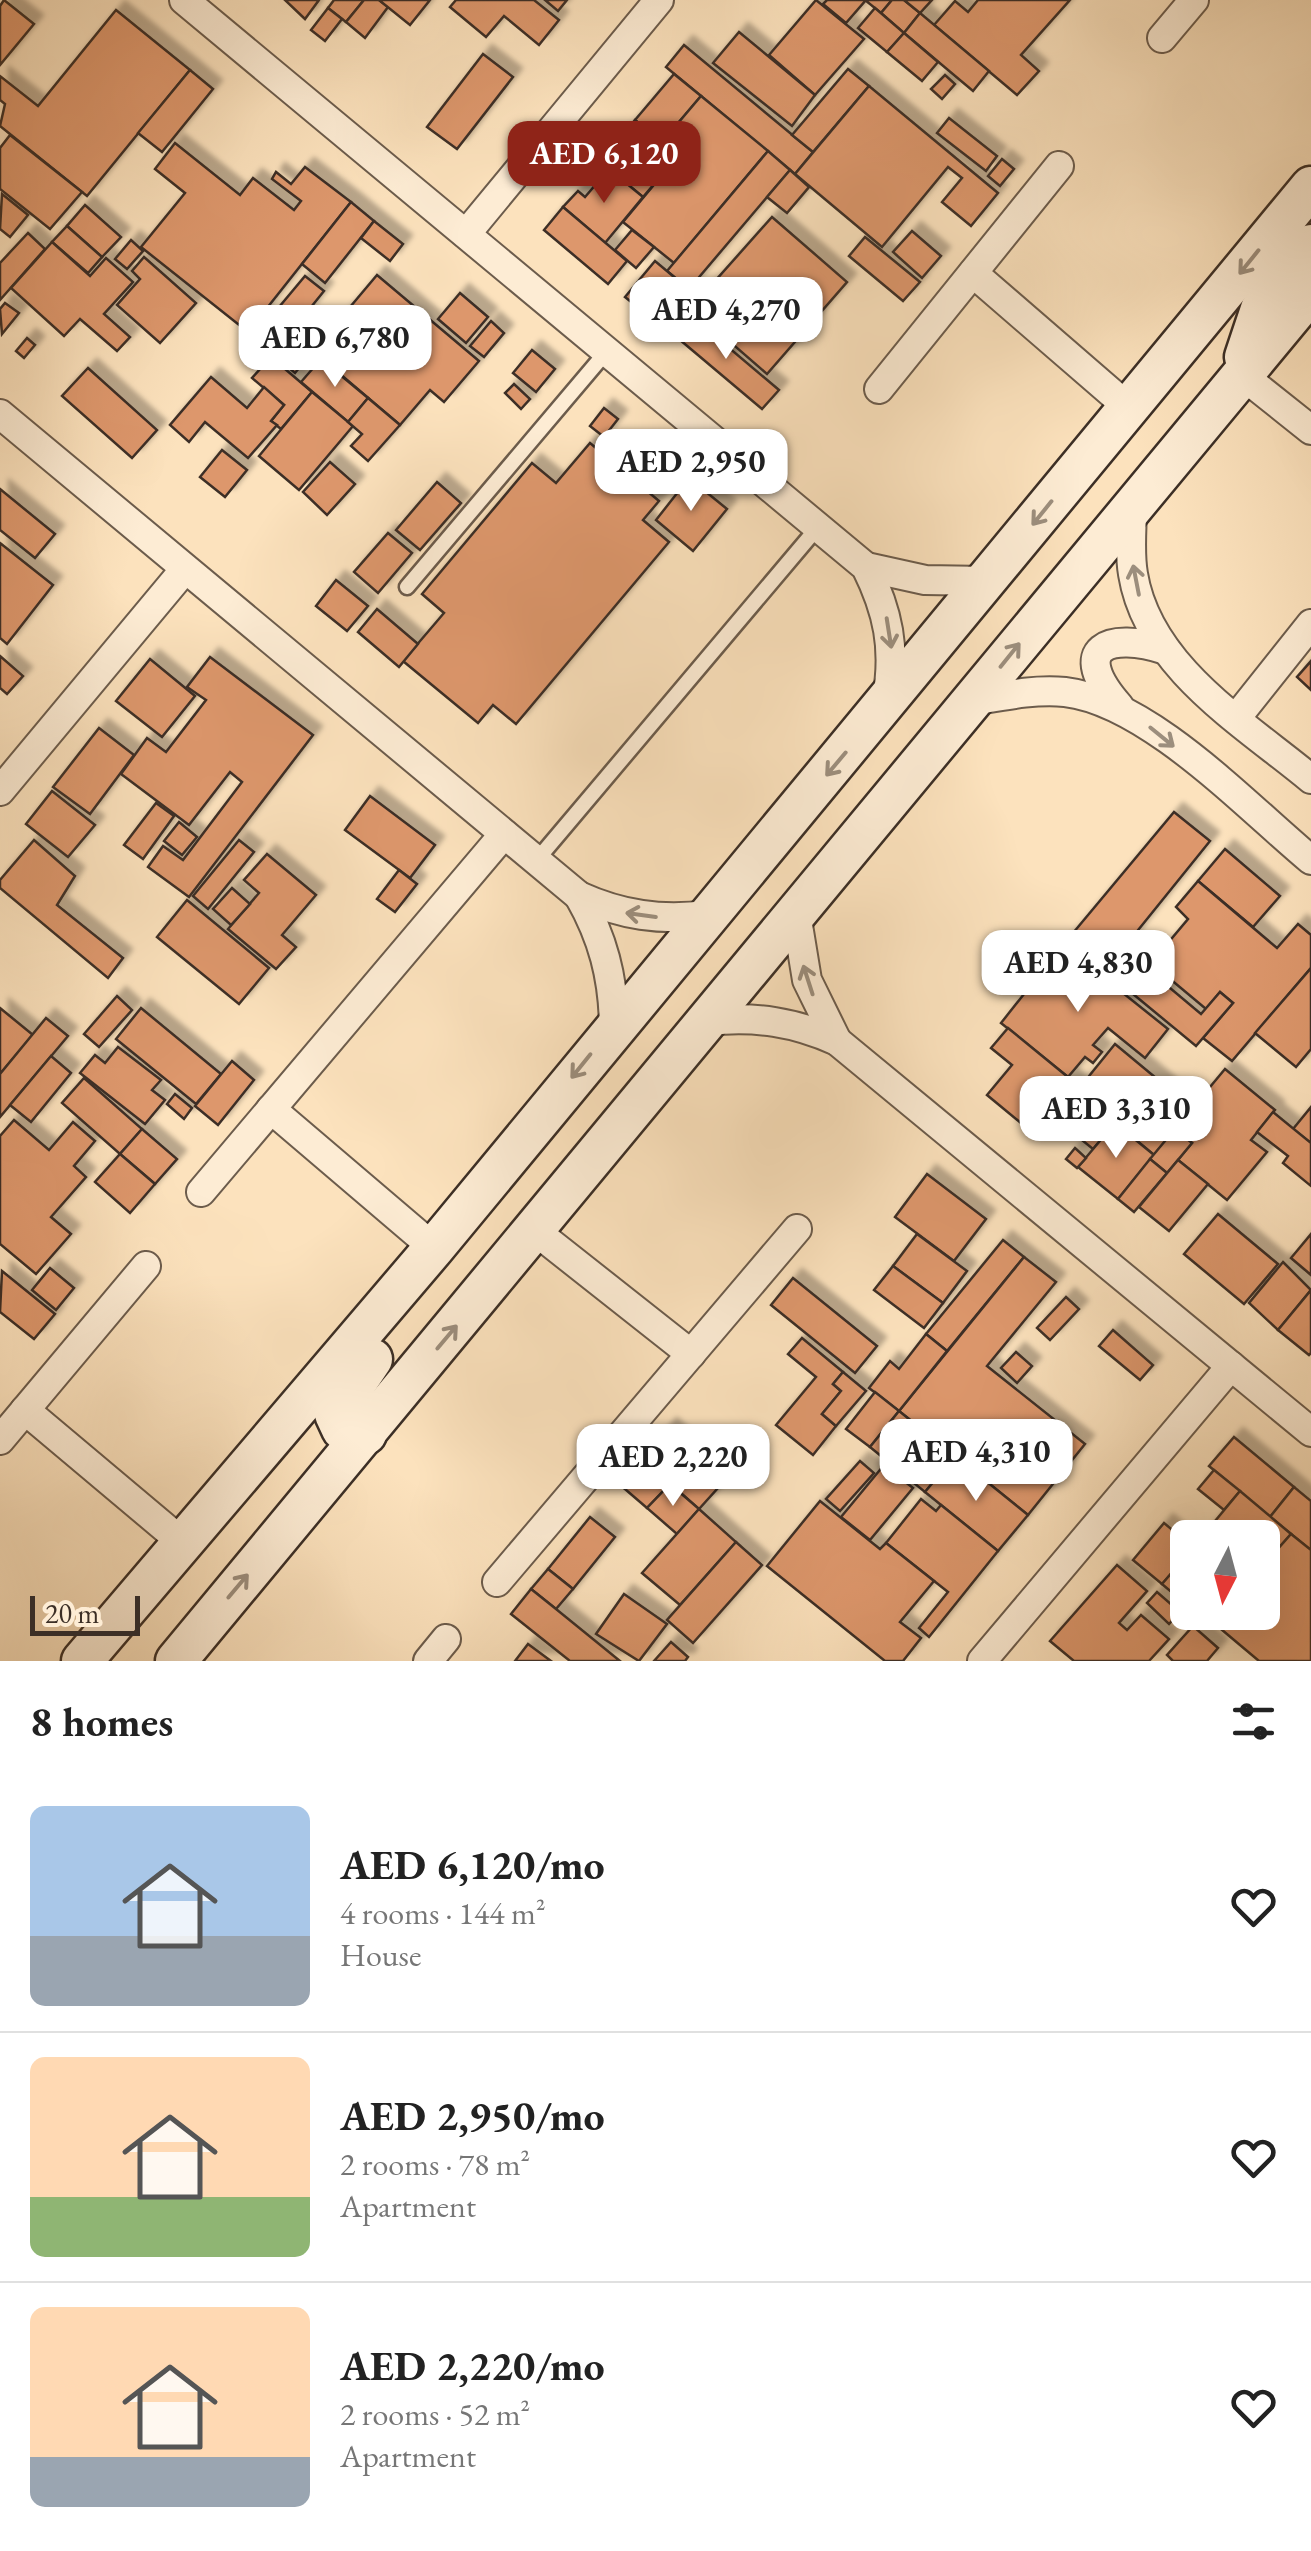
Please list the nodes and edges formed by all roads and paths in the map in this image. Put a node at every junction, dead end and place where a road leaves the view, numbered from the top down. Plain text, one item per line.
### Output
1 (184, 0) edge
2 (660, 0) edge
3 (1194, 0) edge
4 (1162, 38) dead end
5 (1059, 166) dead end
6 (1310, 189) edge
7 (466, 234) junction
8 (1311, 245) edge
9 (972, 273) junction
10 (1311, 292) edge
11 (607, 351) junction
12 (1242, 376) junction
13 (879, 388) dead end
14 (1129, 408) junction
15 (0, 414) edge
16 (1311, 430) edge
17 (1132, 505) junction
18 (818, 527) junction
19 (866, 567) junction
20 (185, 569) junction
21 (987, 581) junction
22 (407, 587) dead end
23 (1311, 624) edge
24 (1166, 650) junction
25 (972, 701) junction
26 (886, 704) junction
27 (1118, 706) junction
28 (1236, 717) junction
29 (1311, 779) edge
30 (0, 791) edge
31 (504, 834) junction
32 (1311, 860) edge
33 (536, 861) junction
34 (578, 896) junction
35 (796, 913) junction
36 (707, 915) junction
37 (709, 1021) junction
38 (614, 1025) junction
39 (837, 1040) junction
40 (271, 1109) junction
41 (201, 1192) dead end
42 (797, 1229) dead end
43 (534, 1230) junction
44 (434, 1248) junction
45 (146, 1266) dead end
46 (691, 1354) junction
47 (1231, 1366) junction
48 (25, 1410) junction
49 (1311, 1432) edge
50 (366, 1434) junction
51 (0, 1440) edge
52 (182, 1542) junction
53 (498, 1582) dead end
54 (82, 1661) edge
55 (176, 1661) edge
56 (982, 1661) edge

1 - 7 street
2 - 7 street
3 - 4 street
5 - 9 street
6 -> 14 main road
7 - 11 street
8 - 12 main road
9 - 13 street
9 - 14 street
10 - 12 main road
11 - 18 street
11 - 22 lane
12 - 16 street
12 - 17 main road
14 -> 21 main road
15 - 20 street
24 -> 17 street
25 -> 17 main road
18 - 19 street
18 - 33 lane
19 - 21 street
19 -> 26 street
20 - 30 street
20 - 31 street
21 - 26 main road
23 - 28 street
24 - 27 street
24 - 28 street
25 - 27 street
25 - 35 main road
26 -> 36 main road
27 -> 32 street
28 - 29 street
31 - 33 street
31 - 40 street
33 - 34 street
36 -> 34 street
34 - 38 street
35 - 37 main road
39 -> 35 street
36 - 38 main road
37 - 39 street
37 - 43 main road
38 -> 44 main road
39 - 47 street
40 - 41 street
40 - 44 street
42 - 46 street
43 - 46 street
50 -> 43 main road
44 - 50 main road
44 - 52 main road
45 - 48 street
46 - 53 street
47 - 49 street
47 - 56 street
48 - 51 street
48 - 52 street
55 -> 50 main road
52 - 54 main road

